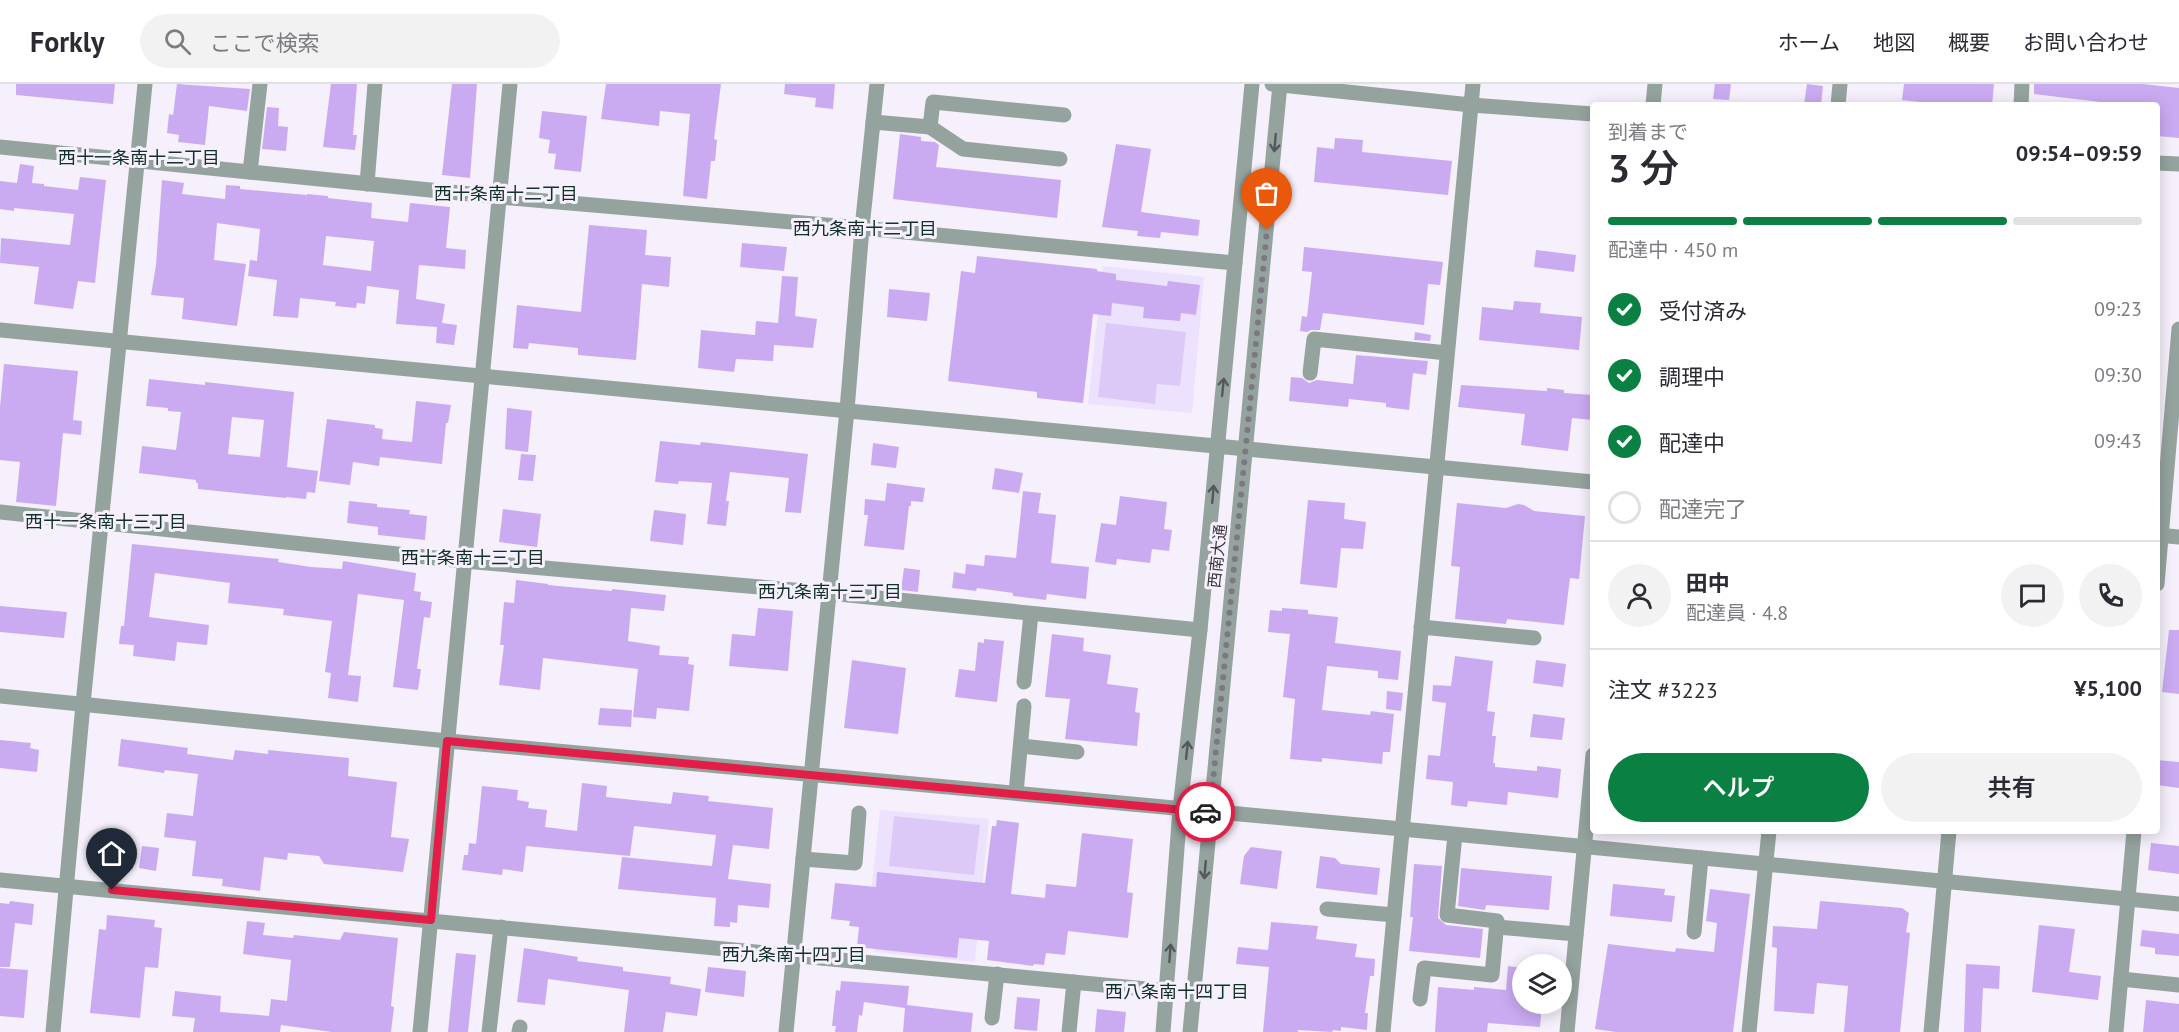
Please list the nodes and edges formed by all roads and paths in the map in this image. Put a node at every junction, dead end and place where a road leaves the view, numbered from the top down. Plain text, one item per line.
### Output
1 (145, 84) edge
2 (260, 84) edge
3 (375, 84) edge
4 (510, 84) edge
5 (877, 84) edge
6 (1252, 84) edge
7 (1277, 84) edge
8 (1473, 84) edge
9 (1655, 84) edge
10 (1840, 84) edge
11 (2022, 84) edge
12 (1653, 102) edge
13 (1838, 102) edge
14 (2021, 102) edge
15 (1471, 105) junction
16 (1590, 114) edge
17 (1064, 115) dead end
18 (873, 122) junction
19 (930, 127) junction
20 (0, 147) edge
21 (1059, 159) dead end
22 (137, 161) junction
23 (2160, 163) edge
24 (2179, 165) edge
25 (250, 172) junction
26 (367, 184) junction
27 (500, 197) junction
28 (862, 228) junction
29 (1235, 263) junction
30 (2179, 329) edge
31 (0, 330) edge
32 (118, 341) junction
33 (1447, 352) junction
34 (1310, 373) dead end
35 (482, 376) junction
36 (847, 410) junction
37 (1217, 446) junction
38 (1246, 448) junction
39 (1436, 467) junction
40 (1590, 482) edge
41 (0, 512) edge
42 (102, 522) junction
43 (2160, 525) edge
44 (2160, 535) edge
45 (2179, 537) edge
46 (464, 561) junction
47 (828, 593) junction
48 (1030, 614) junction
49 (1421, 627) junction
50 (1200, 630) junction
51 (1534, 638) dead end
52 (1024, 682) dead end
53 (0, 696) edge
54 (83, 704) junction
55 (1024, 706) dead end
56 (447, 741) junction
57 (1021, 746) junction
58 (1077, 752) dead end
59 (812, 774) junction
60 (1590, 786) edge
61 (1016, 793) junction
62 (1180, 809) junction
63 (1210, 812) junction
64 (859, 813) dead end
65 (1402, 829) junction
66 (1769, 834) edge
67 (1949, 834) edge
68 (2134, 834) edge
69 (1455, 835) junction
70 (1584, 848) junction
71 (1701, 858) junction
72 (803, 859) junction
73 (1766, 864) junction
74 (0, 880) edge
75 (1944, 882) junction
76 (66, 886) junction
77 (2128, 899) junction
78 (2179, 904) edge
79 (1326, 909) dead end
80 (1394, 915) junction
81 (431, 920) junction
82 (501, 927) junction
83 (1497, 927) junction
84 (1694, 932) dead end
85 (1576, 934) junction
86 (793, 955) junction
87 (997, 975) junction
88 (2121, 979) junction
89 (1074, 982) junction
90 (2179, 985) edge
91 (1167, 991) junction
92 (1420, 999) dead end
93 (992, 1018) dead end
94 (53, 1032) edge
95 (420, 1032) edge
96 (489, 1032) edge
97 (786, 1032) edge
98 (1069, 1032) edge
99 (1163, 1032) edge
100 (1190, 1032) edge
101 (1383, 1032) edge
102 (1567, 1032) edge
103 (1749, 1032) edge
104 (1931, 1032) edge
105 (2116, 1032) edge

1 - 22 street
2 - 25 street
3 - 26 street
4 - 27 street
5 - 18 street
6 - 29 street, 西南大通
7 - 15 street
7 -> 38 street, 西南大通
8 - 15 street
9 - 12 street
10 - 13 street
11 - 14 street
15 - 16 street
15 - 33 street
17 - 19 street
18 - 19 street
18 - 28 street
19 - 21 street
20 - 22 street
22 - 25 street
22 - 32 street
23 - 24 street
25 - 26 street
26 - 27 street
27 - 28 street
27 - 35 street
28 - 29 street
28 - 36 street
37 -> 29 street, 西南大通
30 - 43 street
31 - 32 street
32 - 35 street
32 - 42 street
33 - 34 street
33 - 39 street
35 - 36 street
35 - 46 street
36 - 37 street
36 - 47 street
37 - 38 street
50 -> 37 street, 西南大通
38 - 39 street
38 - 63 street, 西南大通
39 - 40 street
39 - 49 street
41 - 42 street
42 - 46 street
42 - 54 street
44 - 45 street
46 - 47 street
46 - 56 street
47 - 48 street
47 - 59 street
48 - 50 street
48 - 52 street
49 - 51 street
49 - 65 street
62 -> 50 street, 西南大通
53 - 54 street
54 - 56 street
54 - 76 street
55 - 57 street
56 - 59 street
56 - 81 street
57 - 58 street
57 - 61 street
59 - 61 street
59 - 72 street
60 - 70 street
61 - 62 street
62 - 63 street
91 -> 62 street, 西南大通
63 - 65 street
63 -> 100 street, 西南大通
64 - 72 street
65 - 69 street
65 - 80 street
66 - 73 street
67 - 75 street
68 - 77 street
69 - 70 street
69 - 83 street
70 - 71 street
70 - 85 street
71 - 73 street
71 - 84 street
72 - 86 street
73 - 75 street
73 - 103 street
74 - 76 street
75 - 77 street
75 - 104 street
76 - 81 street
76 - 94 street
77 - 78 street
77 - 88 street
79 - 80 street
80 - 101 street
81 - 82 street
81 - 95 street
82 - 86 street
82 - 96 street
83 - 85 street
83 - 92 street
85 - 102 street
86 - 87 street
86 - 97 street
87 - 89 street
87 - 93 street
88 - 90 street
88 - 105 street
89 - 91 street
89 - 98 street
91 - 99 street, 西南大通

